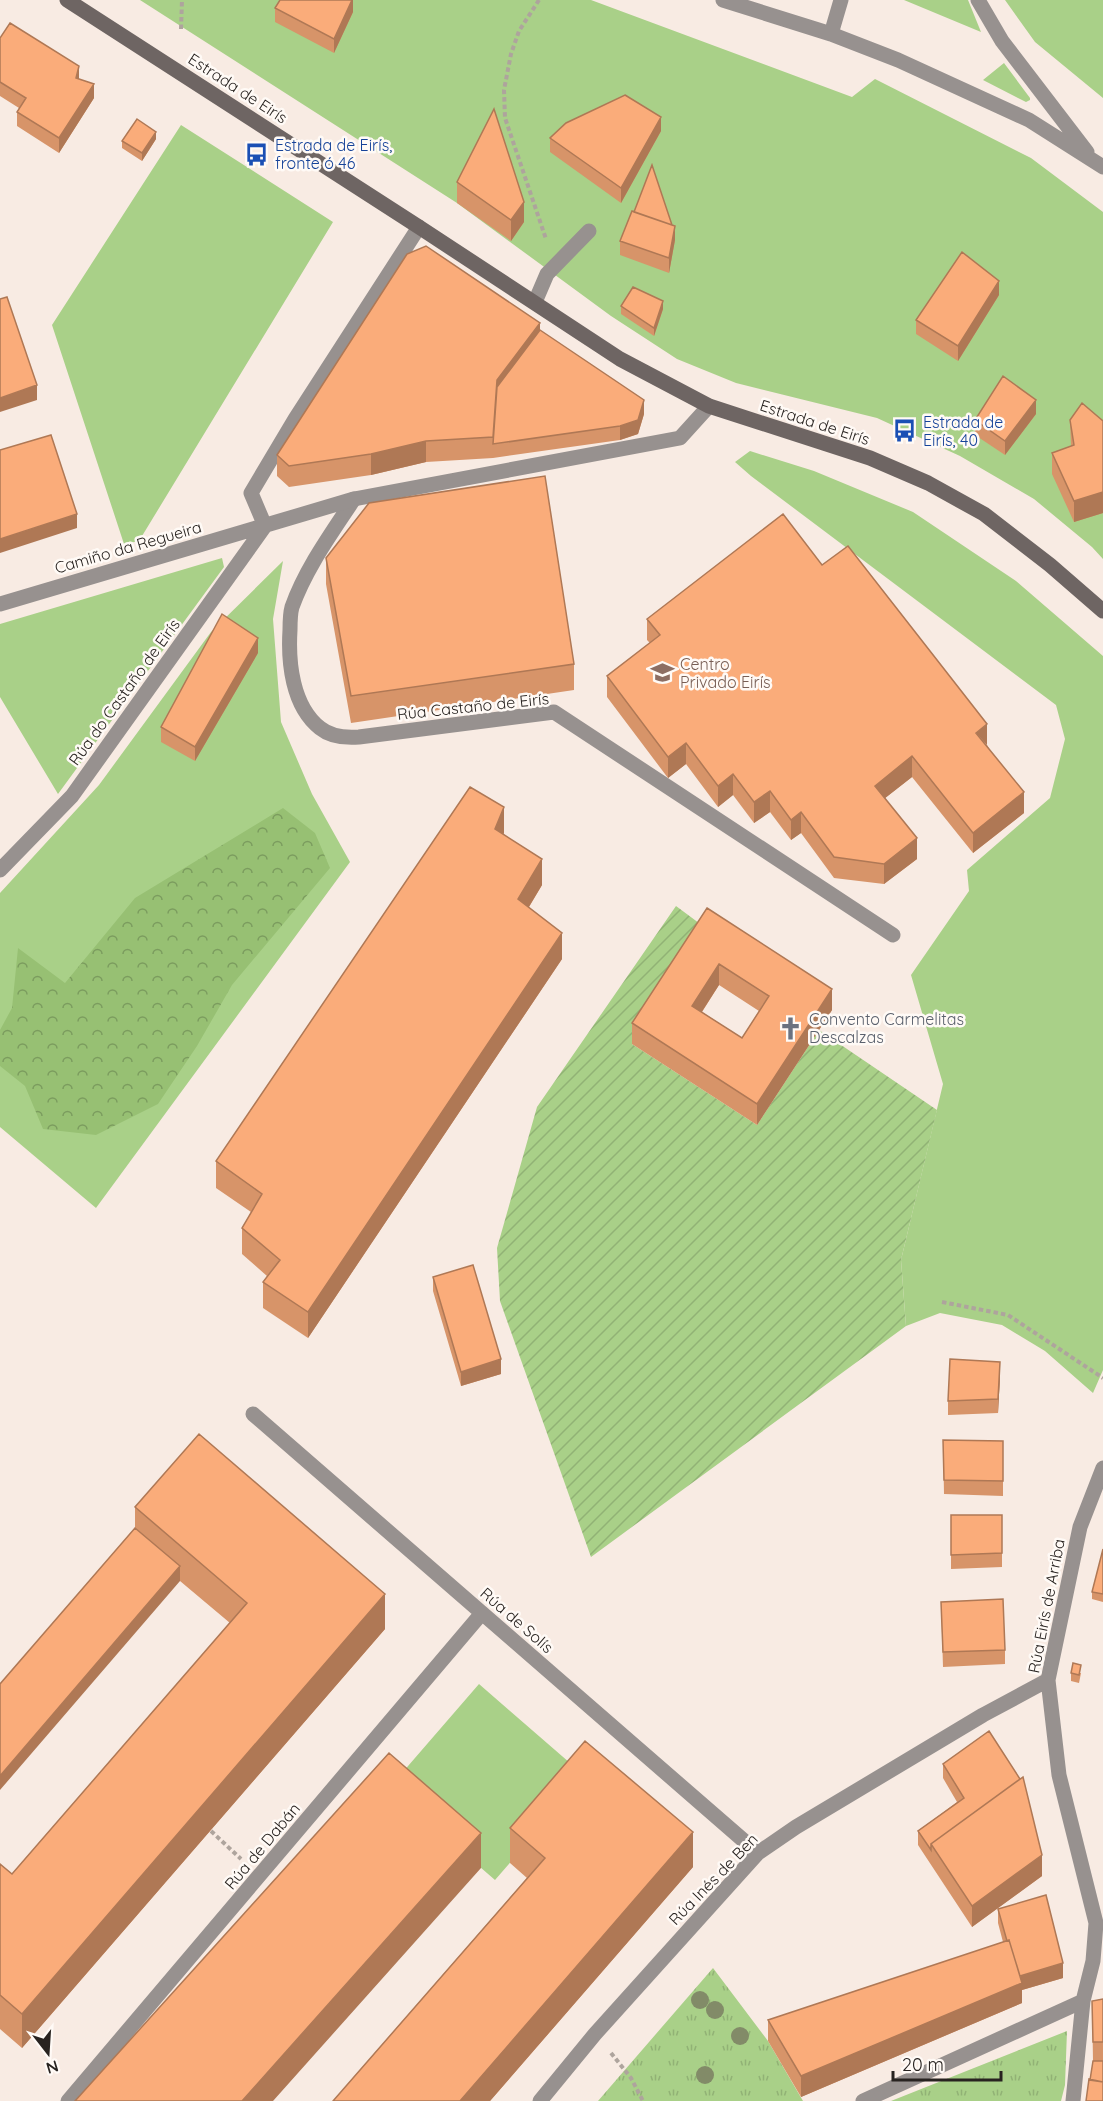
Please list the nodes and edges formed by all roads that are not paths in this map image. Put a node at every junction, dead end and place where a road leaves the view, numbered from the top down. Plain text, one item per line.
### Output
1 (67, 0) edge
2 (723, 0) edge
3 (841, 0) edge
4 (978, 0) edge
5 (831, 34) junction
6 (1098, 163) edge
7 (419, 227) junction
8 (589, 231) dead end
9 (536, 302) junction
10 (710, 406) junction
11 (354, 499) junction
12 (265, 526) junction
13 (0, 604) edge
14 (1103, 610) edge
15 (0, 870) edge
16 (893, 935) dead end
17 (253, 1414) dead end
18 (1103, 1468) edge
19 (482, 1613) junction
20 (1048, 1680) junction
21 (758, 1853) junction
22 (1083, 2001) junction
23 (68, 2101) edge
24 (540, 2101) edge
25 (862, 2101) edge
26 (1072, 2101) edge

1 - 7 street, Estrada de Eirís
2 - 5 street
3 - 5 street
4 - 6 street
5 - 6 street
7 - 9 street, Estrada de Eirís
7 - 12 street
8 - 9 street
9 - 10 street, Estrada de Eirís
10 - 11 street
10 - 14 street, Estrada de Eirís
11 - 12 street
11 - 16 street, Rúa Castaño de Eirís
12 - 13 street, Camiño da Regueira
12 - 15 street, Rúa do Castaño de Eirís
17 - 19 street, Rúa de Solís
18 - 20 street, Rúa Eirís de Arriba
19 - 21 street, Rúa de Solís
19 - 23 street, Rúa de Dabán
20 - 21 street, Rúa Inés de Ben
20 - 22 street, Rúa Eirís de Arriba
21 - 24 street, Rúa Inés de Ben
22 - 25 street
22 - 26 street, Rúa Eirís de Arriba

